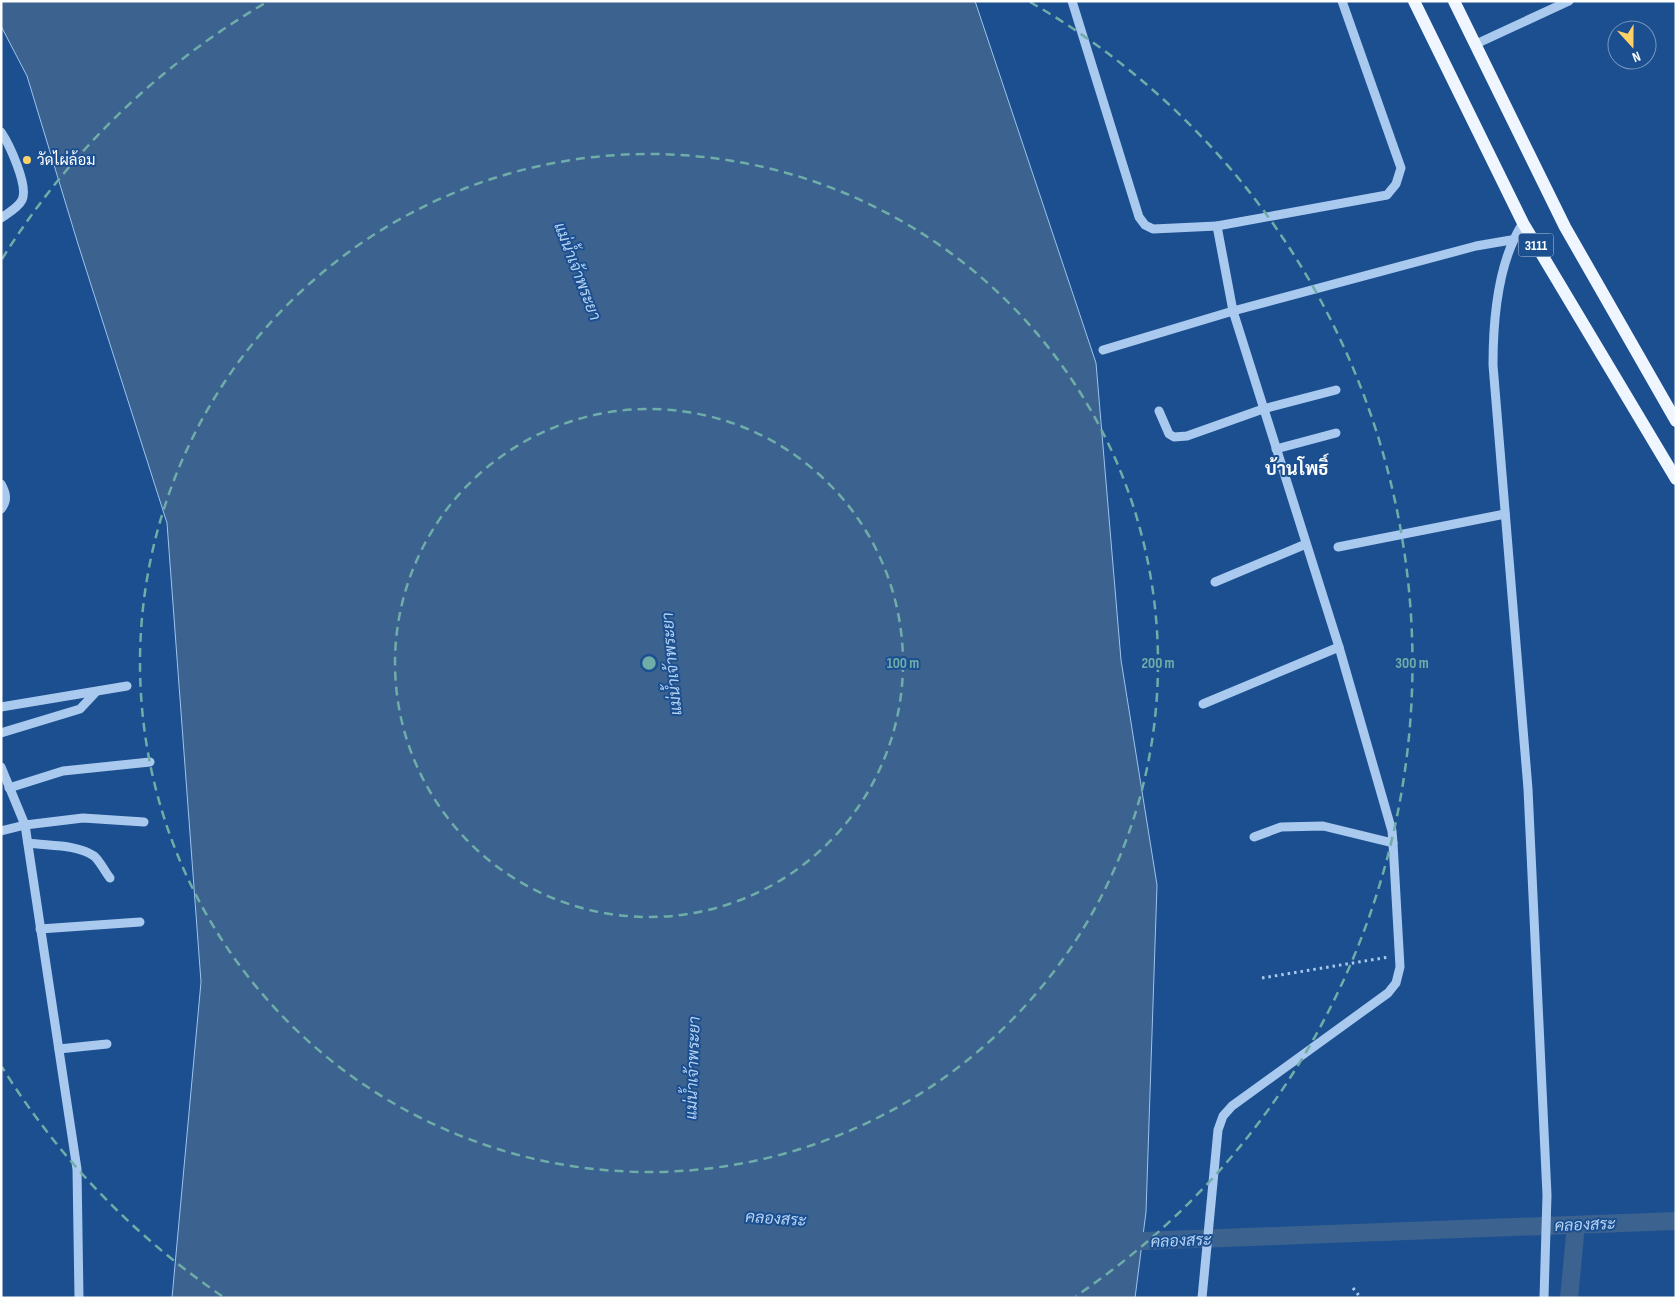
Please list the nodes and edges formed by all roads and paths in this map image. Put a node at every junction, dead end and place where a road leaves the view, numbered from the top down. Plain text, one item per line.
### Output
1 (1072, 1) edge
2 (1342, 1) edge
3 (1414, 1) edge
4 (1454, 1) edge
5 (1569, 1) edge
6 (1476, 44) junction
7 (1, 132) edge
8 (1, 218) edge
9 (1523, 222) junction
10 (1217, 226) junction
11 (1512, 240) junction
12 (1233, 311) junction
13 (1103, 350) dead end
14 (1336, 390) dead end
15 (1263, 408) junction
16 (1158, 411) dead end
17 (1676, 421) edge
18 (1336, 434) dead end
19 (1276, 449) junction
20 (1676, 479) edge
21 (1, 484) edge
22 (1, 509) edge
23 (1506, 514) junction
24 (1306, 544) junction
25 (1338, 547) dead end
26 (1214, 582) dead end
27 (1339, 647) junction
28 (127, 686) dead end
29 (95, 693) junction
30 (1203, 704) dead end
31 (1, 706) edge
32 (1, 733) edge
33 (150, 762) dead end
34 (1, 766) edge
35 (9, 788) junction
36 (144, 822) dead end
37 (25, 824) junction
38 (1, 831) edge
39 (1254, 837) dead end
40 (28, 843) junction
41 (1393, 843) junction
42 (110, 878) dead end
43 (140, 922) dead end
44 (40, 929) junction
45 (1400, 956) junction
46 (1262, 978) dead end
47 (107, 1044) dead end
48 (59, 1049) junction
49 (1353, 1288) dead end
50 (79, 1298) edge
51 (1202, 1298) edge
52 (1361, 1298) edge
53 (1544, 1298) edge

1 - 10 street
2 - 10 street
3 - 9 main road, 3111
4 - 6 main road, 3111
5 - 6 street
6 - 17 main road, 3111
7 - 8 street
9 - 11 street
9 - 20 main road, 3111
10 - 12 street
11 - 12 street
11 - 23 street
12 - 13 street
12 - 15 street
14 - 15 street
15 - 16 street
15 - 19 street
18 - 19 street
19 - 24 street
21 - 22 street
23 - 25 street
23 - 53 street
24 - 26 street
24 - 27 street
27 - 30 street
27 - 41 street
28 - 29 street
29 - 31 street
29 - 32 street
33 - 35 street
34 - 35 street
35 - 37 street
36 - 37 street
37 - 38 street
37 - 40 street
39 - 41 street
40 - 42 street
40 - 44 street
41 - 45 street
43 - 44 street
44 - 48 street
45 - 46 path
45 - 51 street
47 - 48 street
48 - 50 street
49 - 52 path

